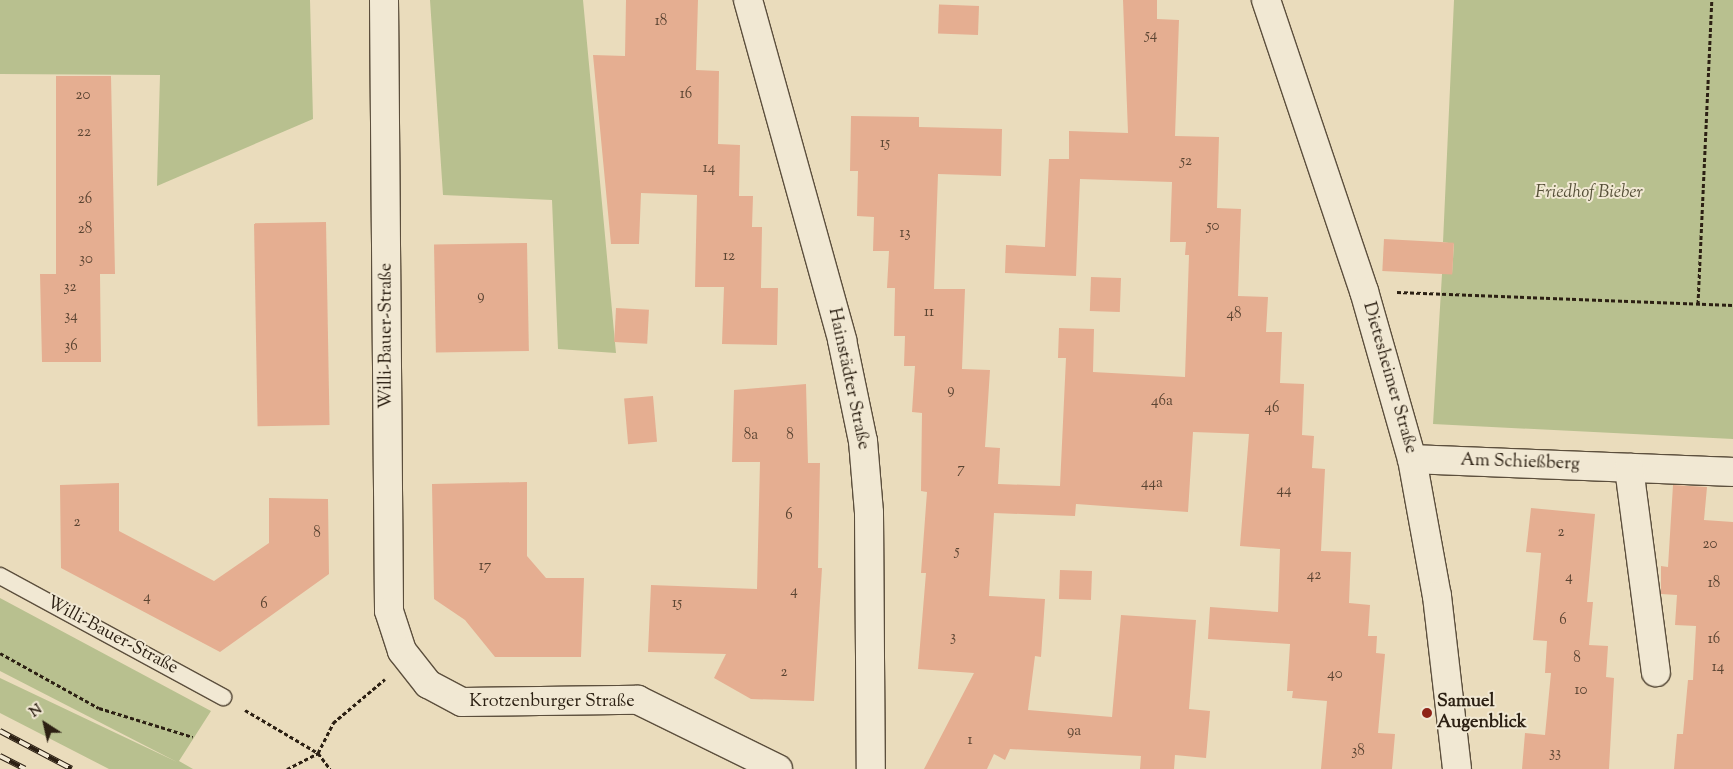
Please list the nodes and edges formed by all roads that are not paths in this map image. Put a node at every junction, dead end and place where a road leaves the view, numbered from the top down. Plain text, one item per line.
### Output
1 (384, 0) edge
2 (748, 0) edge
3 (1266, 0) edge
4 (1412, 459) junction
5 (1629, 468) junction
6 (1733, 472) edge
7 (0, 576) edge
8 (413, 667) joint
9 (1656, 672) dead end
10 (223, 697) road end
11 (778, 769) edge
12 (871, 769) edge
13 (1457, 769) edge

1 - 8 street, Willi-Bauer-Straße
2 - 12 street, Hainstädter Straße
3 - 4 street, Dietesheimer Straße
4 - 5 street, Am Schießberg
4 - 13 street, Dietesheimer Straße
5 - 6 street, Am Schießberg
5 - 9 street
7 - 10 lane, Willi-Bauer-Straße
8 - 11 street, Krotzenburger Straße

